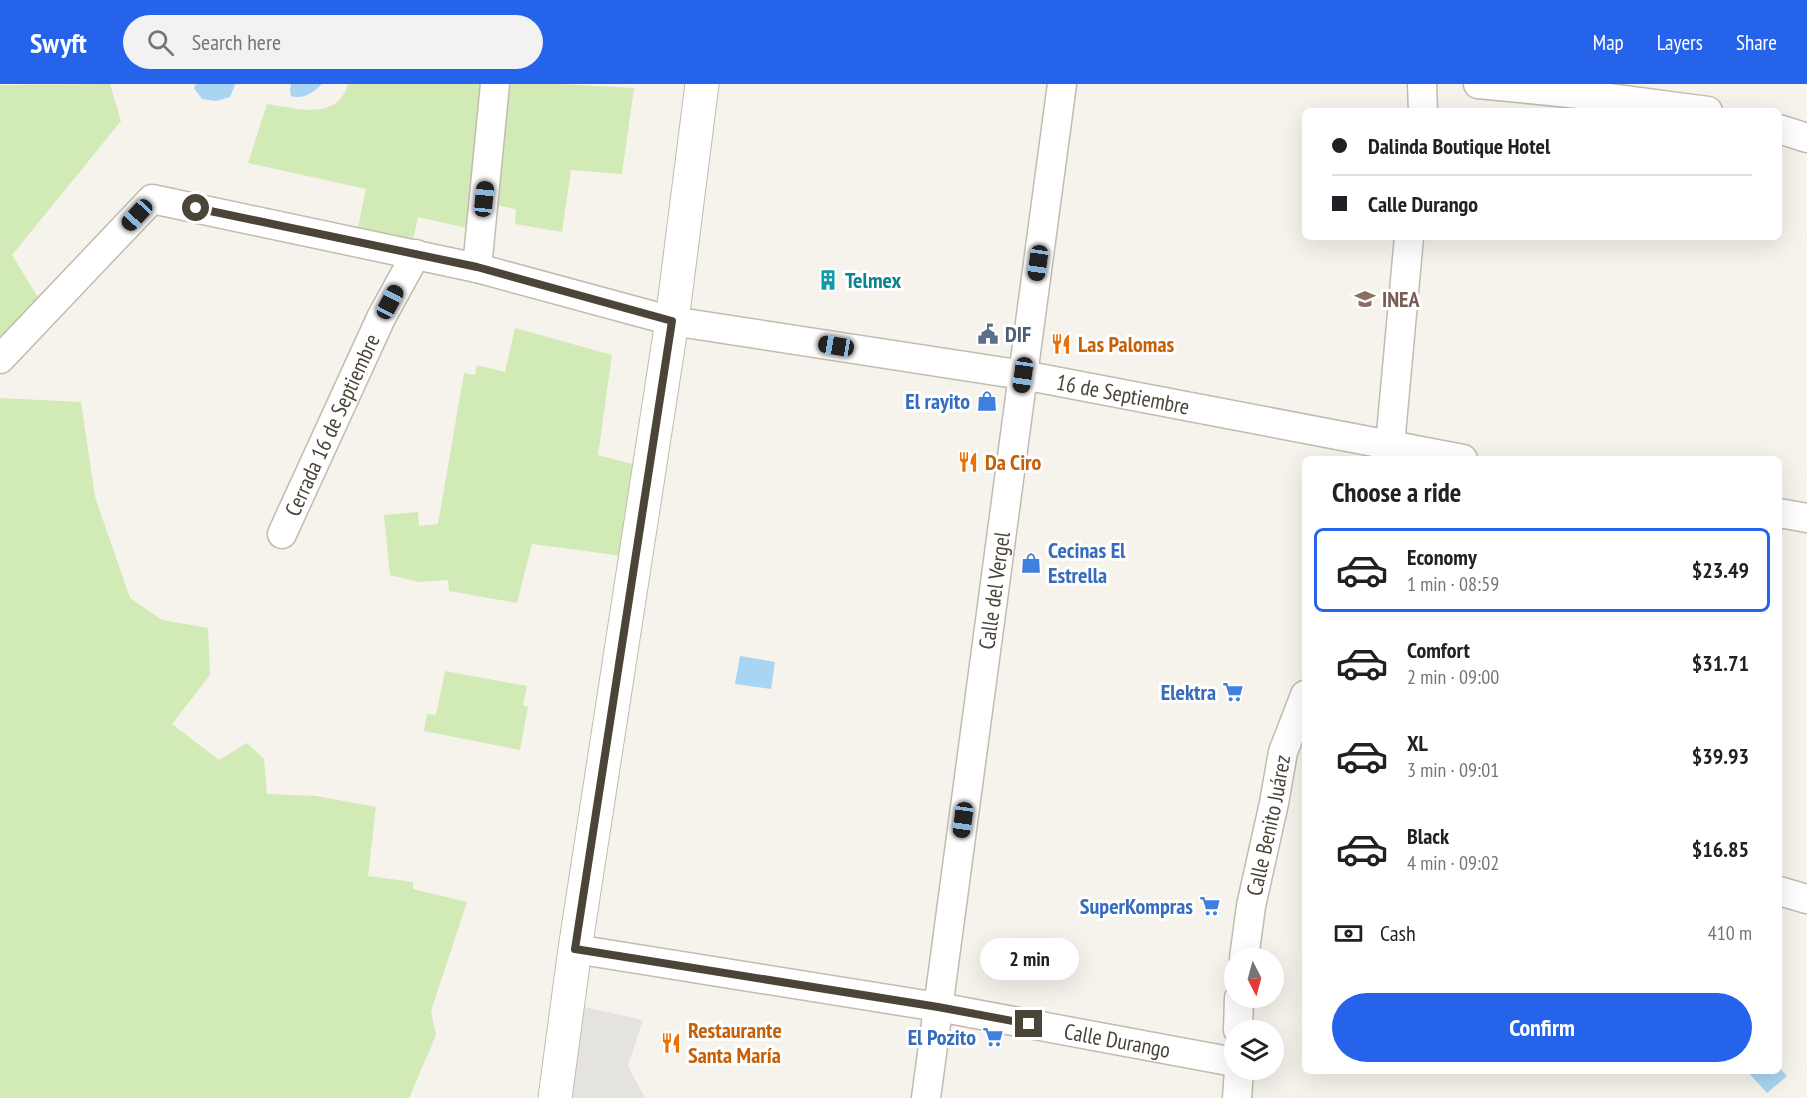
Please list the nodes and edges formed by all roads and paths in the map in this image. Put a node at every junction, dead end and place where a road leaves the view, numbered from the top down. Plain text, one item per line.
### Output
1 (495, 84) edge
2 (702, 84) edge
3 (1062, 84) edge
4 (1422, 84) edge
5 (1478, 84) edge
6 (1423, 108) edge
7 (1685, 108) edge
8 (1782, 130) edge
9 (1807, 138) edge
10 (1409, 240) edge
11 (416, 254) junction
12 (477, 267) junction
13 (672, 321) junction
14 (0, 359) edge
15 (1023, 375) junction
16 (1388, 452) edge
17 (1431, 456) edge
18 (1782, 514) edge
19 (1807, 518) edge
20 (282, 534) dead end
21 (1302, 711) edge
22 (1294, 755) edge
23 (1782, 892) edge
24 (1807, 899) edge
25 (1245, 948) edge
26 (575, 949) junction
27 (938, 1007) junction
28 (1224, 1060) edge
29 (1238, 1080) edge
30 (555, 1098) edge
31 (926, 1098) edge
32 (1237, 1098) edge

1 - 12 street
2 - 13 street
3 - 15 street, Calle del Vergel
4 - 6 street
5 - 7 street
8 - 9 street
10 - 16 street
11 - 12 street, 16 de Septiembre
11 - 14 street, 16 de Septiembre
11 - 20 street, Cerrada 16 de Septiembre
12 - 13 street, 16 de Septiembre
13 - 15 street, 16 de Septiembre
13 - 26 street
15 - 16 street, 16 de Septiembre
15 - 27 street, Calle del Vergel
16 - 17 street, 16 de Septiembre
18 - 19 street
21 - 22 street, Calle Benito Juárez
22 - 25 street, Calle Benito Juárez
23 - 24 street
26 - 27 street, Calle Durango
26 - 30 street
27 - 28 street, Calle Durango
27 - 31 street, Calle del Vergel
29 - 32 street

